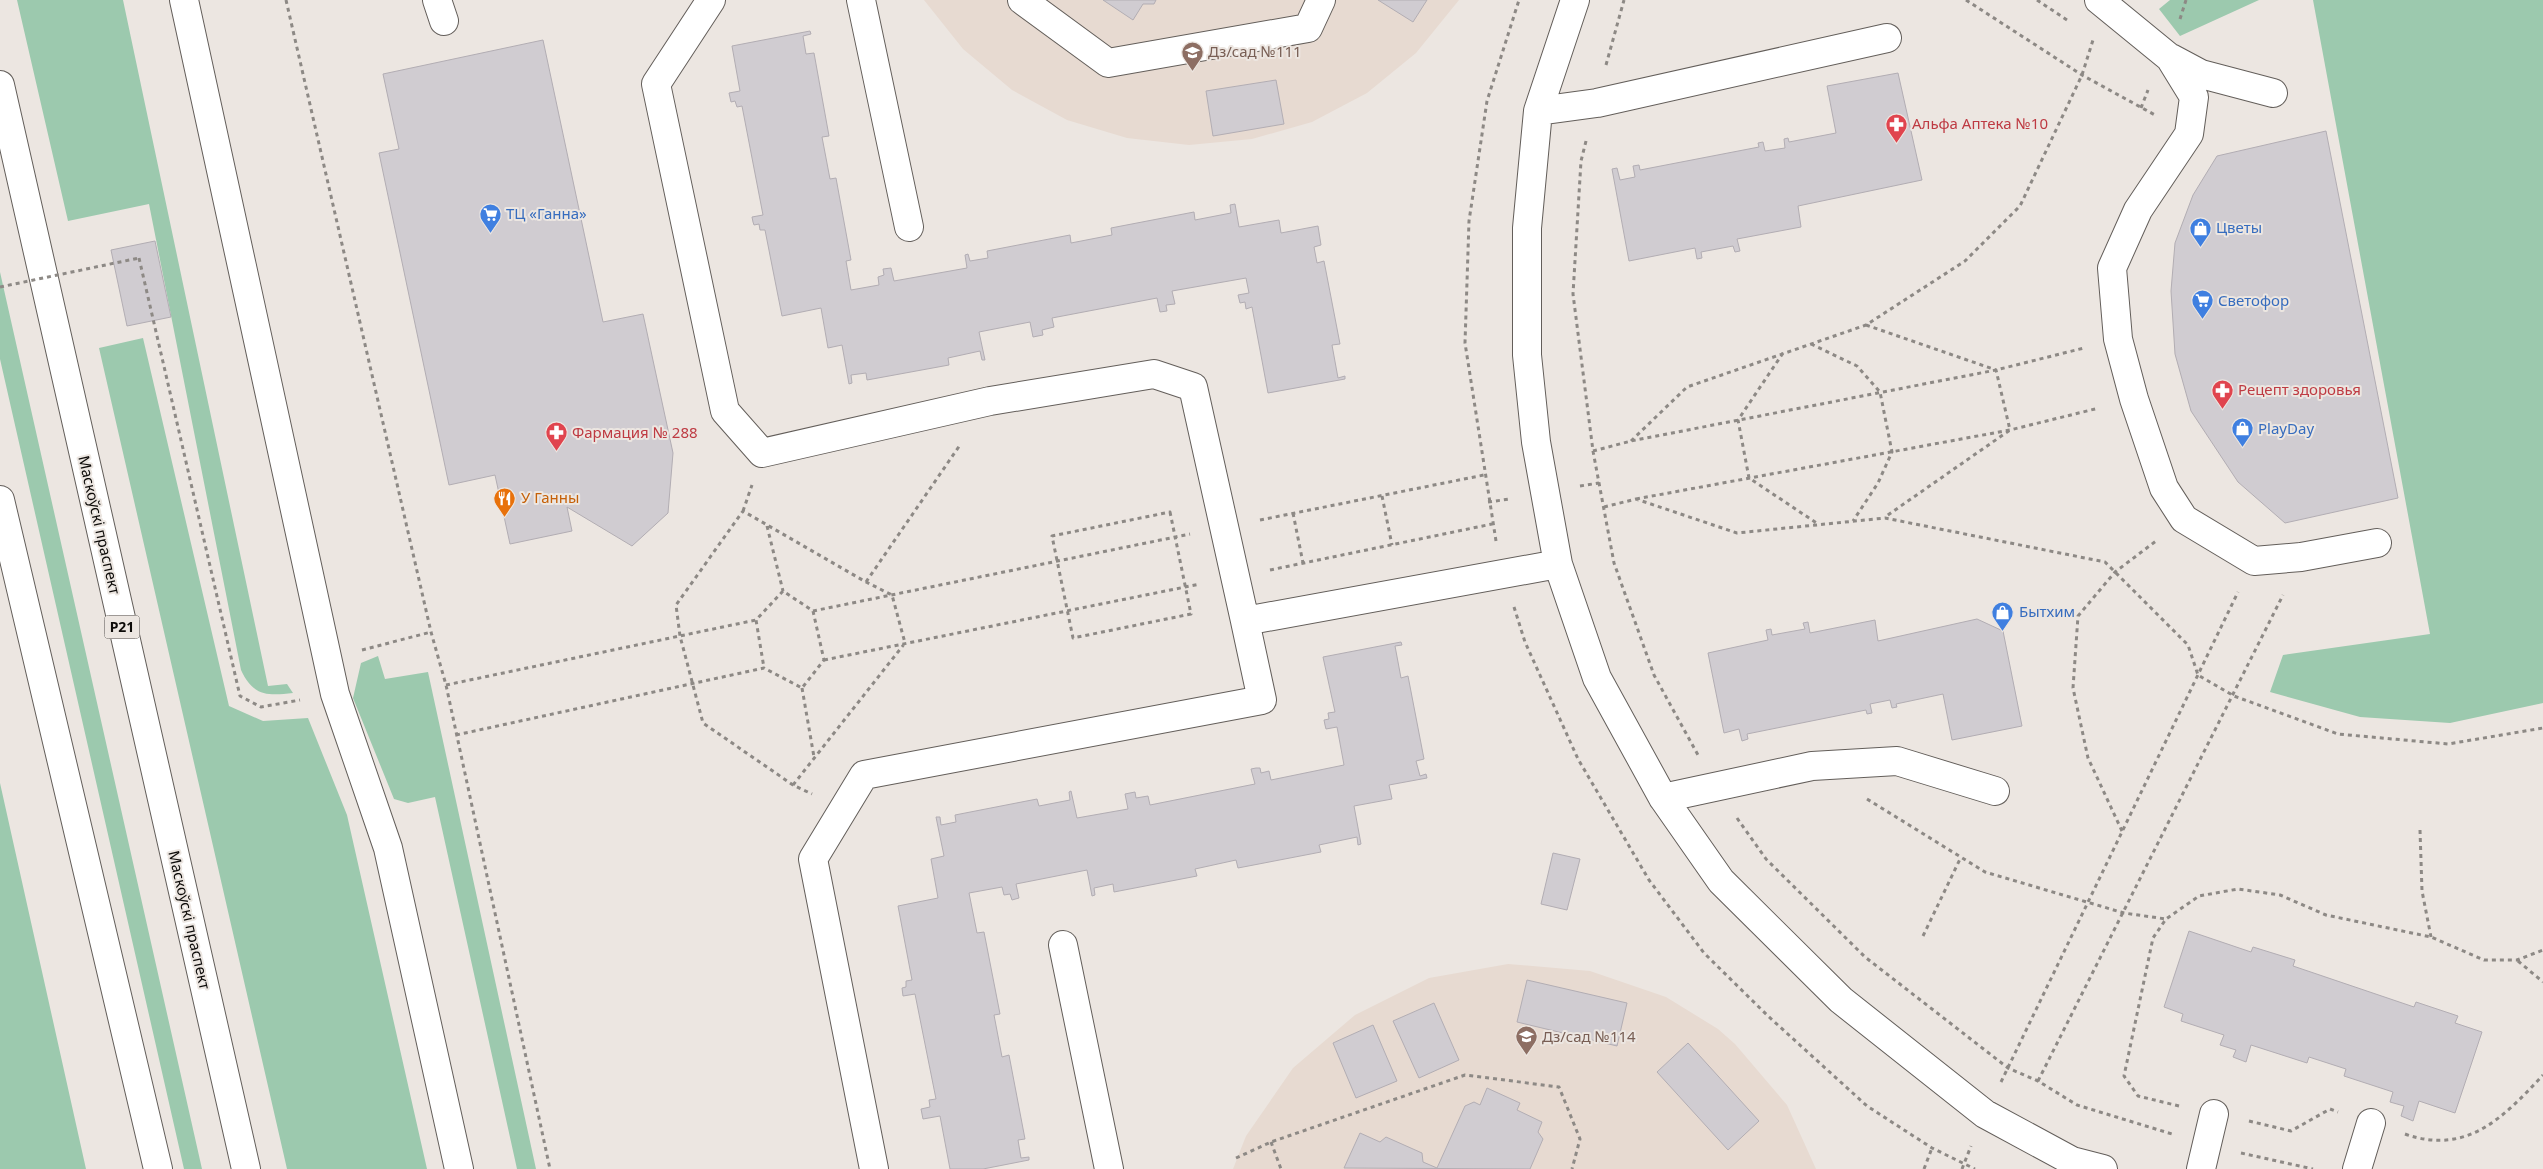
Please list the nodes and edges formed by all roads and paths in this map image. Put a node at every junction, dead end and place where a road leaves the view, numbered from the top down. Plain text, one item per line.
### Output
1 (184, 0) edge
2 (286, 0) edge
3 (711, 0) edge
4 (861, 0) edge
5 (1022, 0) edge
6 (1321, 0) edge
7 (1575, 0) edge
8 (1624, 0) edge
9 (1966, 0) edge
10 (2108, 7) edge
11 (1887, 38) dead end
12 (2170, 58) junction
13 (2082, 75) junction
14 (0, 85) edge
15 (2273, 93) dead end
16 (1596, 103) junction
17 (1538, 111) junction
18 (2190, 134) junction
19 (909, 227) dead end
20 (0, 287) edge
21 (1866, 325) junction
22 (2118, 339) junction
23 (1810, 344) junction
24 (1783, 353) junction
25 (1996, 370) junction
26 (1880, 392) junction
27 (2134, 400) junction
28 (990, 401) junction
29 (1738, 420) junction
30 (2010, 430) junction
31 (1631, 441) junction
32 (1593, 451) junction
33 (1892, 452) junction
34 (1484, 475) dead end
35 (1749, 478) junction
36 (1382, 496) junction
37 (1636, 499) junction
38 (0, 500) edge
39 (1604, 507) junction
40 (1293, 513) junction
41 (1885, 518) junction
42 (2184, 519) junction
43 (1853, 521) junction
44 (1492, 524) dead end
45 (767, 525) junction
46 (1819, 525) junction
47 (1224, 528) junction
48 (1176, 537) junction
49 (2377, 543) dead end
50 (1392, 545) junction
51 (2301, 557) junction
52 (2254, 561) junction
53 (1058, 562) junction
54 (1303, 563) junction
55 (1558, 564) junction
56 (2115, 572) junction
57 (1235, 577) junction
58 (866, 582) junction
59 (1185, 587) junction
60 (783, 591) junction
61 (892, 595) junction
62 (1068, 610) junction
63 (813, 611) junction
64 (756, 620) junction
65 (1244, 621) junction
66 (431, 632) junction
67 (680, 636) junction
68 (905, 644) junction
69 (824, 660) junction
70 (764, 668) junction
71 (2198, 675) junction
72 (693, 684) junction
73 (446, 685) junction
74 (802, 688) junction
75 (335, 694) junction
76 (2234, 696) junction
77 (2543, 728) edge
78 (456, 735) junction
79 (815, 758) junction
80 (1715, 788) junction
81 (1995, 791) dead end
82 (1862, 796) dead end
83 (1663, 798) junction
84 (2420, 830) dead end
85 (2122, 831) junction
86 (1961, 857) junction
87 (2088, 903) junction
88 (2124, 914) junction
89 (2166, 919) junction
90 (1923, 936) dead end
91 (2431, 938) junction
92 (1063, 945) dead end
93 (2543, 950) edge
94 (2517, 960) junction
95 (2543, 982) edge
96 (2008, 1068) junction
97 (2543, 1075) edge
98 (2038, 1081) junction
99 (1985, 1114) junction
100 (2214, 1114) junction
101 (2371, 1123) junction
102 (1271, 1142) junction
103 (1932, 1148) dead end
104 (2204, 1157) edge
105 (1236, 1158) dead end
106 (2070, 1165) edge
107 (158, 1169) edge
108 (246, 1169) edge
109 (459, 1169) edge
110 (550, 1169) edge
111 (874, 1169) edge
112 (1109, 1169) edge
113 (1281, 1169) edge
114 (1572, 1169) edge
115 (1924, 1169) edge
116 (2103, 1169) edge
117 (2313, 1169) edge
118 (2357, 1169) edge

1 - 75 main road
2 - 66 path
3 - 28 main road
4 - 19 main road
5 - 6 main road
7 - 17 main road
8 - 16 path
9 - 13 path
10 - 12 main road
10 - 13 path
11 - 16 main road
12 - 15 main road
12 - 18 main road
13 - 18 path
13 - 21 path
14 - 108 main road, Маскоўскі праспект / Р21
16 - 17 main road
16 - 32 path
17 - 55 main road
18 - 22 main road
20 - 75 path, bridge
21 - 23 path
21 - 25 path
22 - 25 path
22 - 27 main road
23 - 24 path
23 - 26 path
24 - 29 path
24 - 31 path
25 - 26 path
25 - 30 path
26 - 29 path
26 - 33 path
27 - 30 path
27 - 42 main road
28 - 47 main road
28 - 58 path
29 - 31 path
29 - 35 path
30 - 33 path
30 - 41 path
31 - 32 path
32 - 39 path
33 - 35 path
33 - 43 path
34 - 36 path
35 - 37 path
35 - 46 path
36 - 40 path
36 - 50 path
37 - 39 path
37 - 46 path
38 - 107 main road
39 - 80 path
40 - 47 path
40 - 54 path
41 - 43 path
41 - 56 path
42 - 52 main road
42 - 56 path
43 - 46 path
44 - 50 path
45 - 58 path
45 - 60 path
45 - 67 path
47 - 48 path
47 - 57 main road
48 - 53 path
48 - 53 path
48 - 59 path
49 - 51 main road
50 - 54 path
51 - 52 main road
51 - 76 path
52 - 71 path
53 - 61 path
53 - 62 path
54 - 57 path
55 - 65 main road
55 - 83 main road
56 - 71 path
56 - 85 path
57 - 59 path
57 - 65 main road
58 - 61 path
59 - 62 path
59 - 62 path
60 - 63 path
60 - 64 path
61 - 63 path
61 - 68 path
62 - 68 path
63 - 69 path
64 - 67 path
64 - 70 path
65 - 111 main road
66 - 73 path
66 - 75 path
67 - 72 path
67 - 73 path
68 - 69 path
68 - 79 path
69 - 74 path
70 - 72 path
70 - 74 path
71 - 76 path
71 - 85 path
72 - 78 path
72 - 79 path
73 - 78 path
74 - 79 path
75 - 109 main road
76 - 77 path
76 - 88 path
78 - 110 path
80 - 81 main road
80 - 83 main road
80 - 96 path
82 - 86 path
83 - 99 main road
84 - 91 path
85 - 87 path
86 - 87 path
86 - 90 path
87 - 88 path
87 - 96 path
88 - 89 path
88 - 98 path
89 - 91 path
89 - 100 path
91 - 94 path
92 - 112 main road
93 - 94 path
94 - 95 path
96 - 98 path
96 - 99 path
97 - 101 path
98 - 104 path
99 - 106 main road
100 - 101 path
100 - 104 main road
101 - 118 main road
102 - 105 path
102 - 113 path
102 - 114 path
103 - 115 path
104 - 117 path
106 - 116 main road

